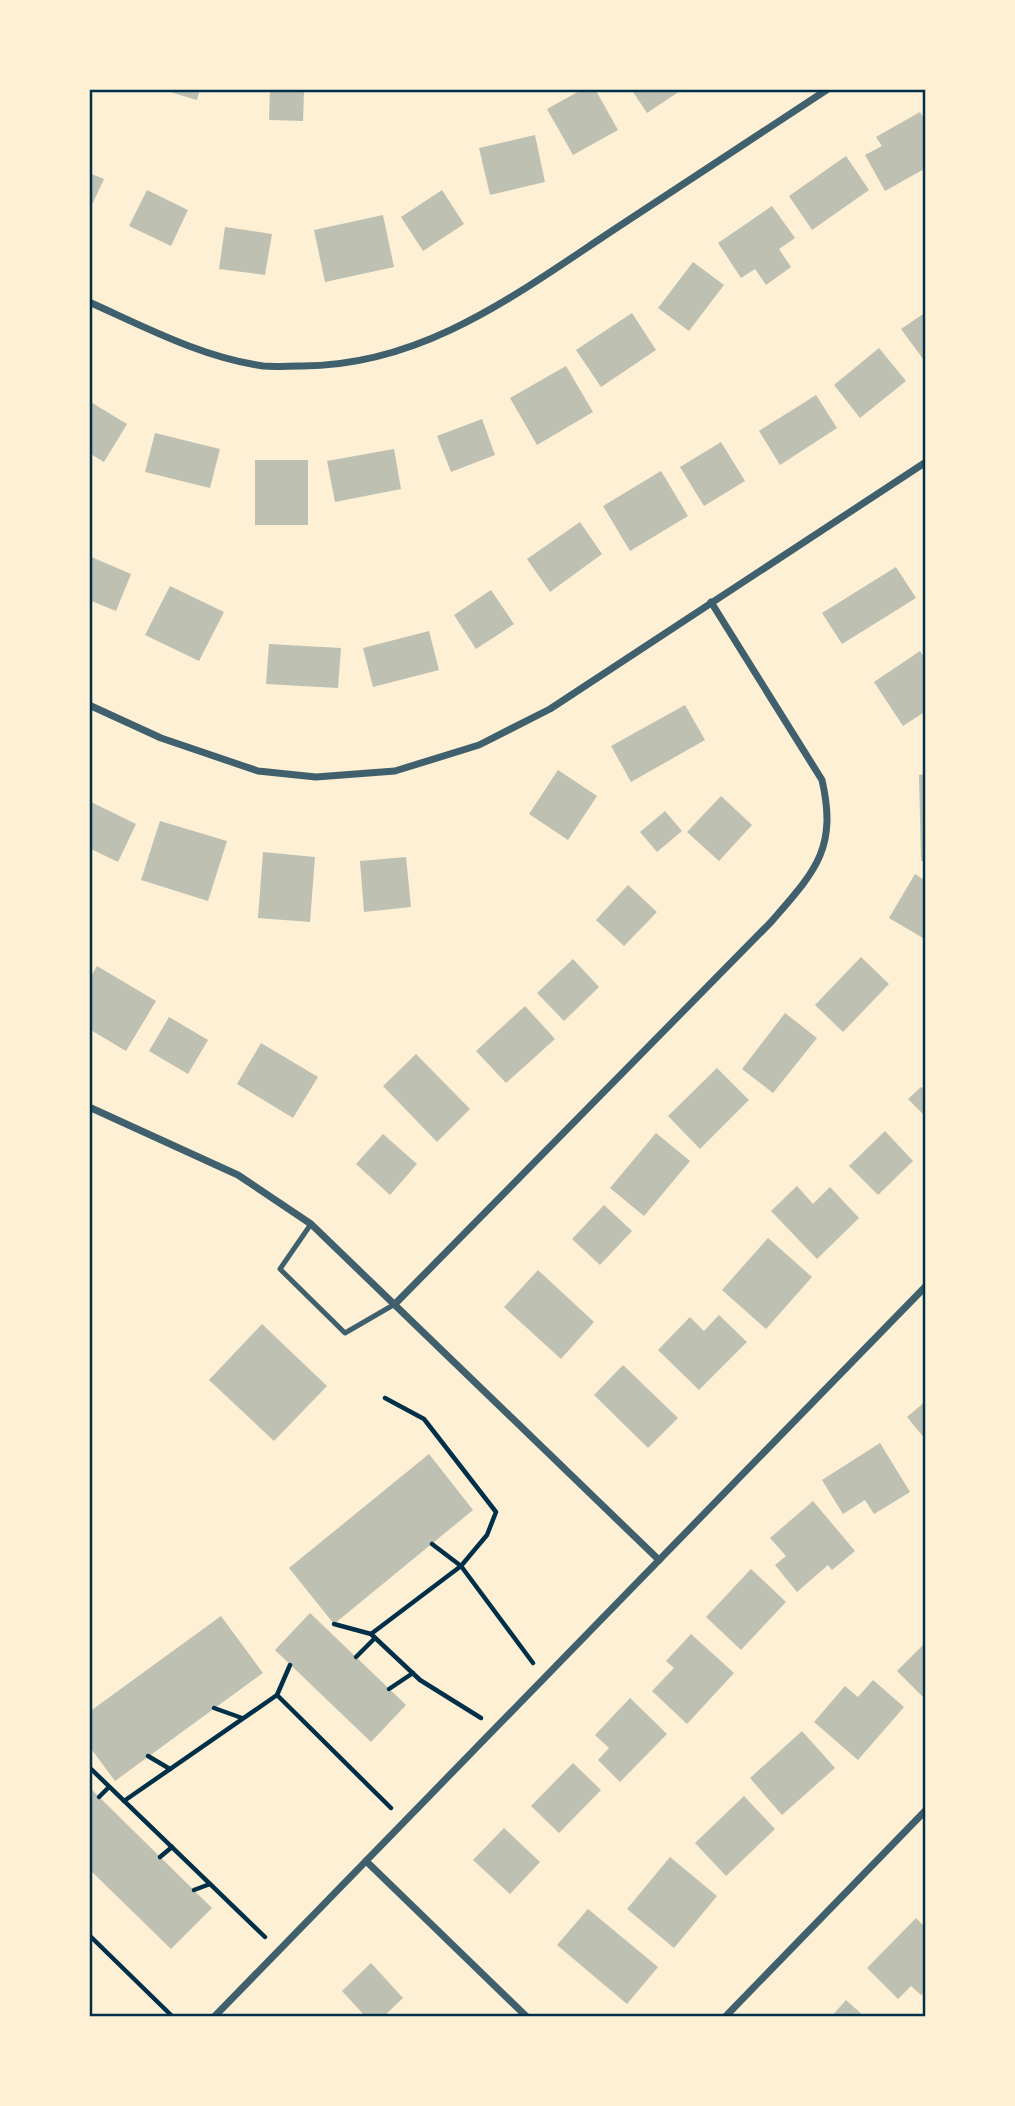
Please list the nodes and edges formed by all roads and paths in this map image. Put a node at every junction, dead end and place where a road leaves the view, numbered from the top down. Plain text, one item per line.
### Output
1 (828, 89) edge
2 (89, 302) edge
3 (926, 462) edge
4 (711, 602) junction
5 (89, 705) edge
6 (89, 1107) edge
7 (311, 1224) junction
8 (926, 1286) edge
9 (395, 1304) junction
10 (385, 1398) dead end
11 (432, 1544) dead end
12 (659, 1560) junction
13 (461, 1566) junction
14 (334, 1624) dead end
15 (373, 1636) junction
16 (356, 1657) dead end
17 (290, 1665) dead end
18 (413, 1673) junction
19 (544, 1678) junction
20 (389, 1689) dead end
21 (278, 1695) junction
22 (214, 1708) dead end
23 (243, 1719) junction
24 (495, 1728) junction
25 (148, 1756) dead end
26 (89, 1768) edge
27 (170, 1769) junction
28 (109, 1787) junction
29 (99, 1797) dead end
30 (124, 1801) junction
31 (926, 1810) edge
32 (404, 1822) junction
33 (172, 1847) junction
34 (160, 1857) dead end
35 (366, 1861) junction
36 (210, 1884) junction
37 (194, 1891) dead end
38 (89, 1935) edge
39 (279, 1951) junction
40 (173, 2017) edge
41 (214, 2017) edge
42 (527, 2017) edge
43 (725, 2017) edge

1 - 2 street
3 - 4 street
4 - 5 street
4 - 9 street
6 - 7 street
7 - 9 street
7 - 9 lane
8 - 12 street
9 - 12 street
10 - 13 path
11 - 13 path
12 - 19 street
13 - 15 path
13 - 19 path
14 - 15 path
15 - 16 path
15 - 18 path
17 - 21 path
18 - 20 path
18 - 24 path
19 - 24 street
21 - 23 path
21 - 32 path
22 - 23 path
23 - 27 path
24 - 32 street
25 - 27 path
26 - 28 path
27 - 30 path
28 - 29 path
28 - 30 path
30 - 33 path
31 - 43 street
32 - 35 street
33 - 34 path
33 - 36 path
35 - 39 street
35 - 42 street
36 - 37 path
36 - 39 path
38 - 40 path
39 - 41 street

